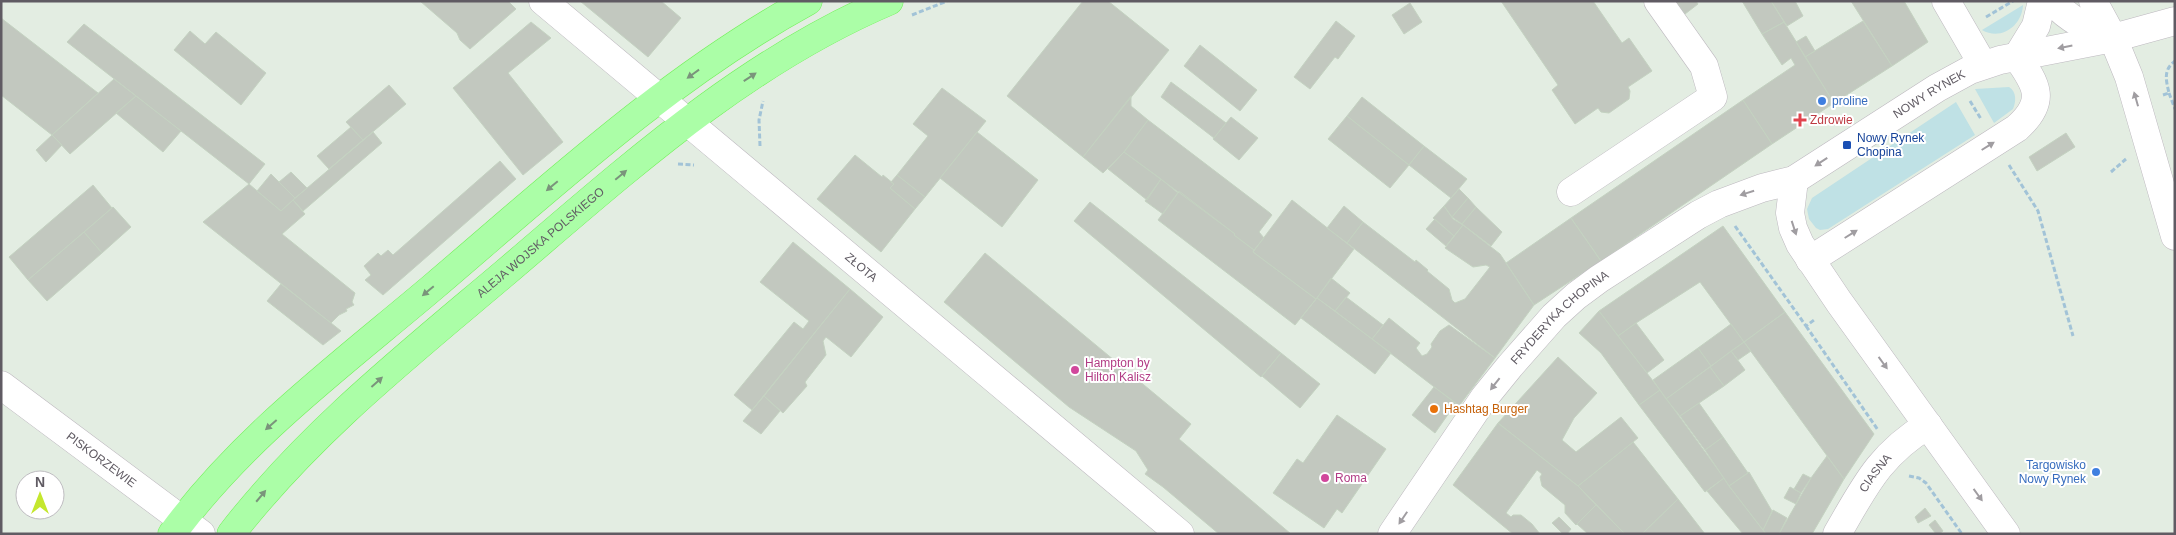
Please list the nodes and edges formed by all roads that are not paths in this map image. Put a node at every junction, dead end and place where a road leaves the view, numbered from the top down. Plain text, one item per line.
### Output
1 (543, 1) edge
2 (808, 1) edge
3 (890, 1) edge
4 (1658, 1) edge
5 (1946, 1) edge
6 (2042, 1) edge
7 (2052, 1) edge
8 (2093, 1) edge
9 (2175, 21) edge
10 (2113, 38) junction
11 (2017, 57) junction
12 (1983, 65) junction
13 (659, 98) junction
14 (686, 121) junction
15 (2149, 146) junction
16 (1794, 180) junction
17 (2175, 188) edge
18 (1572, 192) dead end
19 (2175, 236) edge
20 (1810, 260) junction
21 (1, 385) edge
22 (1928, 425) junction
23 (185, 529) edge
24 (231, 534) edge
25 (1180, 534) edge
26 (1392, 534) edge
27 (1837, 534) edge
28 (2006, 534) edge

1 - 13 street, ZŁOTA
2 -> 13 main road
14 -> 3 main road, ALEJA WOJSKA POLSKIEGO
4 - 18 street
5 - 12 street
6 - 11 street
7 - 10 street
8 - 10 street
9 - 10 street, NOWY RYNEK
10 -> 11 street, NOWY RYNEK
15 -> 10 street
11 - 12 street, NOWY RYNEK
20 -> 11 street
12 -> 16 street, NOWY RYNEK
13 - 14 street, ZŁOTA
13 -> 23 main road
24 -> 14 main road, ALEJA WOJSKA POLSKIEGO
14 - 25 street, ZŁOTA
15 - 17 street
15 - 19 street
16 -> 20 street
16 -> 26 street, FRYDERYKA CHOPINA
20 -> 22 street
21 - 23 street, PISKORZEWIE
22 - 27 street, CIASNA
22 -> 28 street

